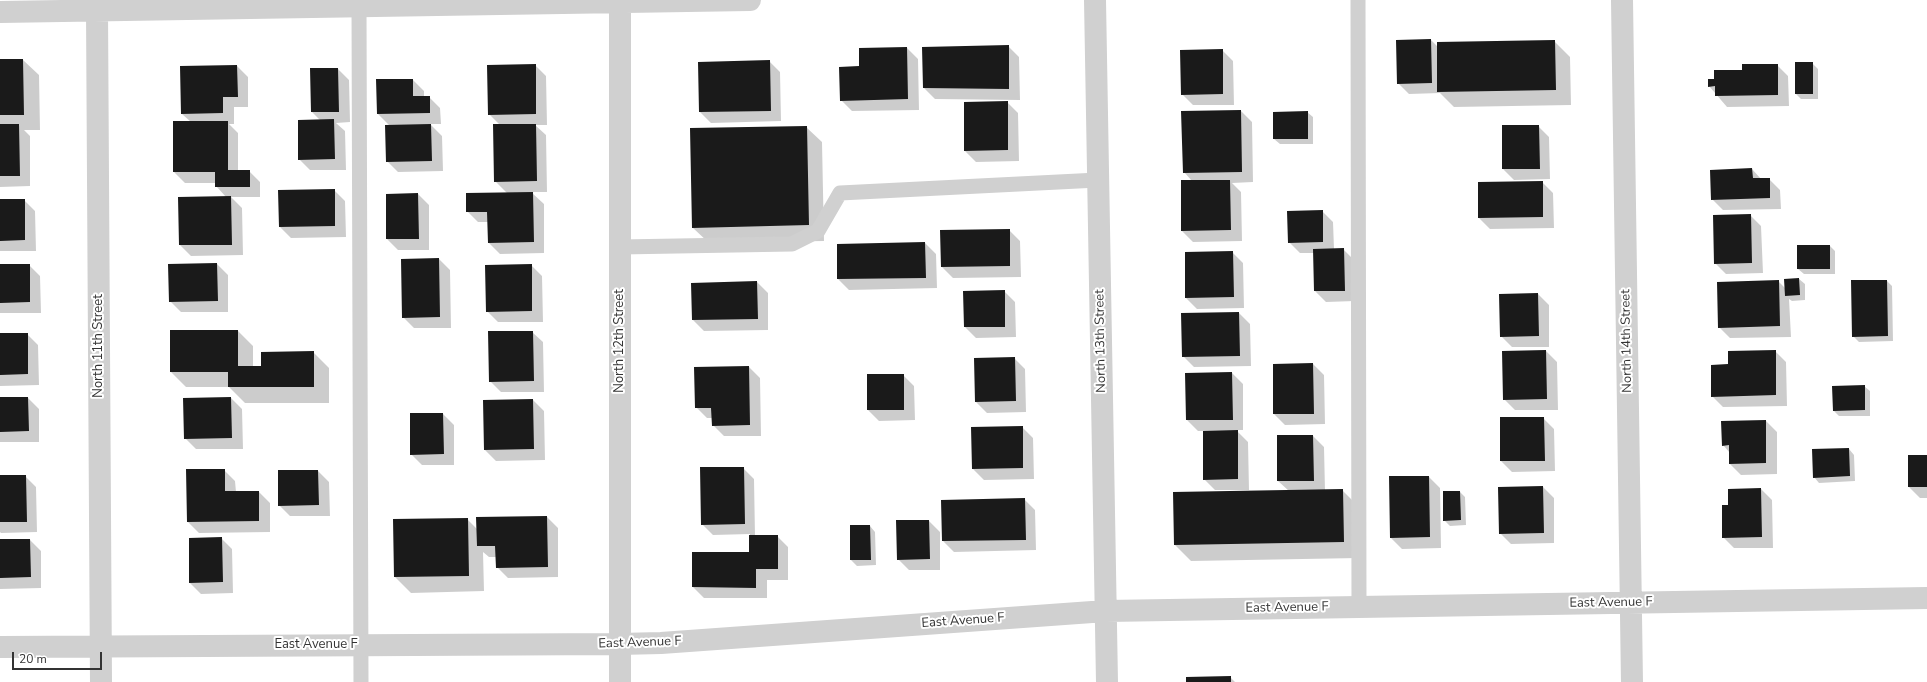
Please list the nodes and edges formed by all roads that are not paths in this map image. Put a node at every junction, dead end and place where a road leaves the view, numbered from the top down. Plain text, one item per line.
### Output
1 (750, 0) edge
2 (1095, 0) edge
3 (1358, 0) edge
4 (1622, 0) edge
5 (620, 1) edge
6 (360, 5) junction
7 (97, 10) junction
8 (0, 12) edge
9 (1098, 180) junction
10 (620, 247) junction
11 (1927, 598) edge
12 (1631, 602) junction
13 (1359, 607) junction
14 (1106, 611) junction
15 (619, 644) junction
16 (361, 645) junction
17 (101, 646) junction
18 (0, 647) edge
19 (101, 682) edge
20 (361, 682) edge
21 (620, 682) edge
22 (1107, 682) edge
23 (1632, 682) edge

1 - 5 street
2 - 9 street, North 13th Street
3 - 13 lane
4 - 12 street, North 14th Street
5 - 6 street
5 - 10 street, North 12th Street
6 - 7 street
6 - 16 lane
7 - 8 street
7 - 17 street, North 11th Street
9 - 10 lane
9 - 14 street, North 13th Street
10 - 15 street, North 12th Street
11 - 12 street, East Avenue F
12 - 13 street, East Avenue F
12 - 23 street, North 14th Street
13 - 14 street, East Avenue F
14 - 15 street, East Avenue F
14 - 22 street, North 13th Street
15 - 16 street, East Avenue F
15 - 21 street, North 12th Street
16 - 17 street, East Avenue F
16 - 20 lane
17 - 18 street, East Avenue F
17 - 19 street, North 11th Street

